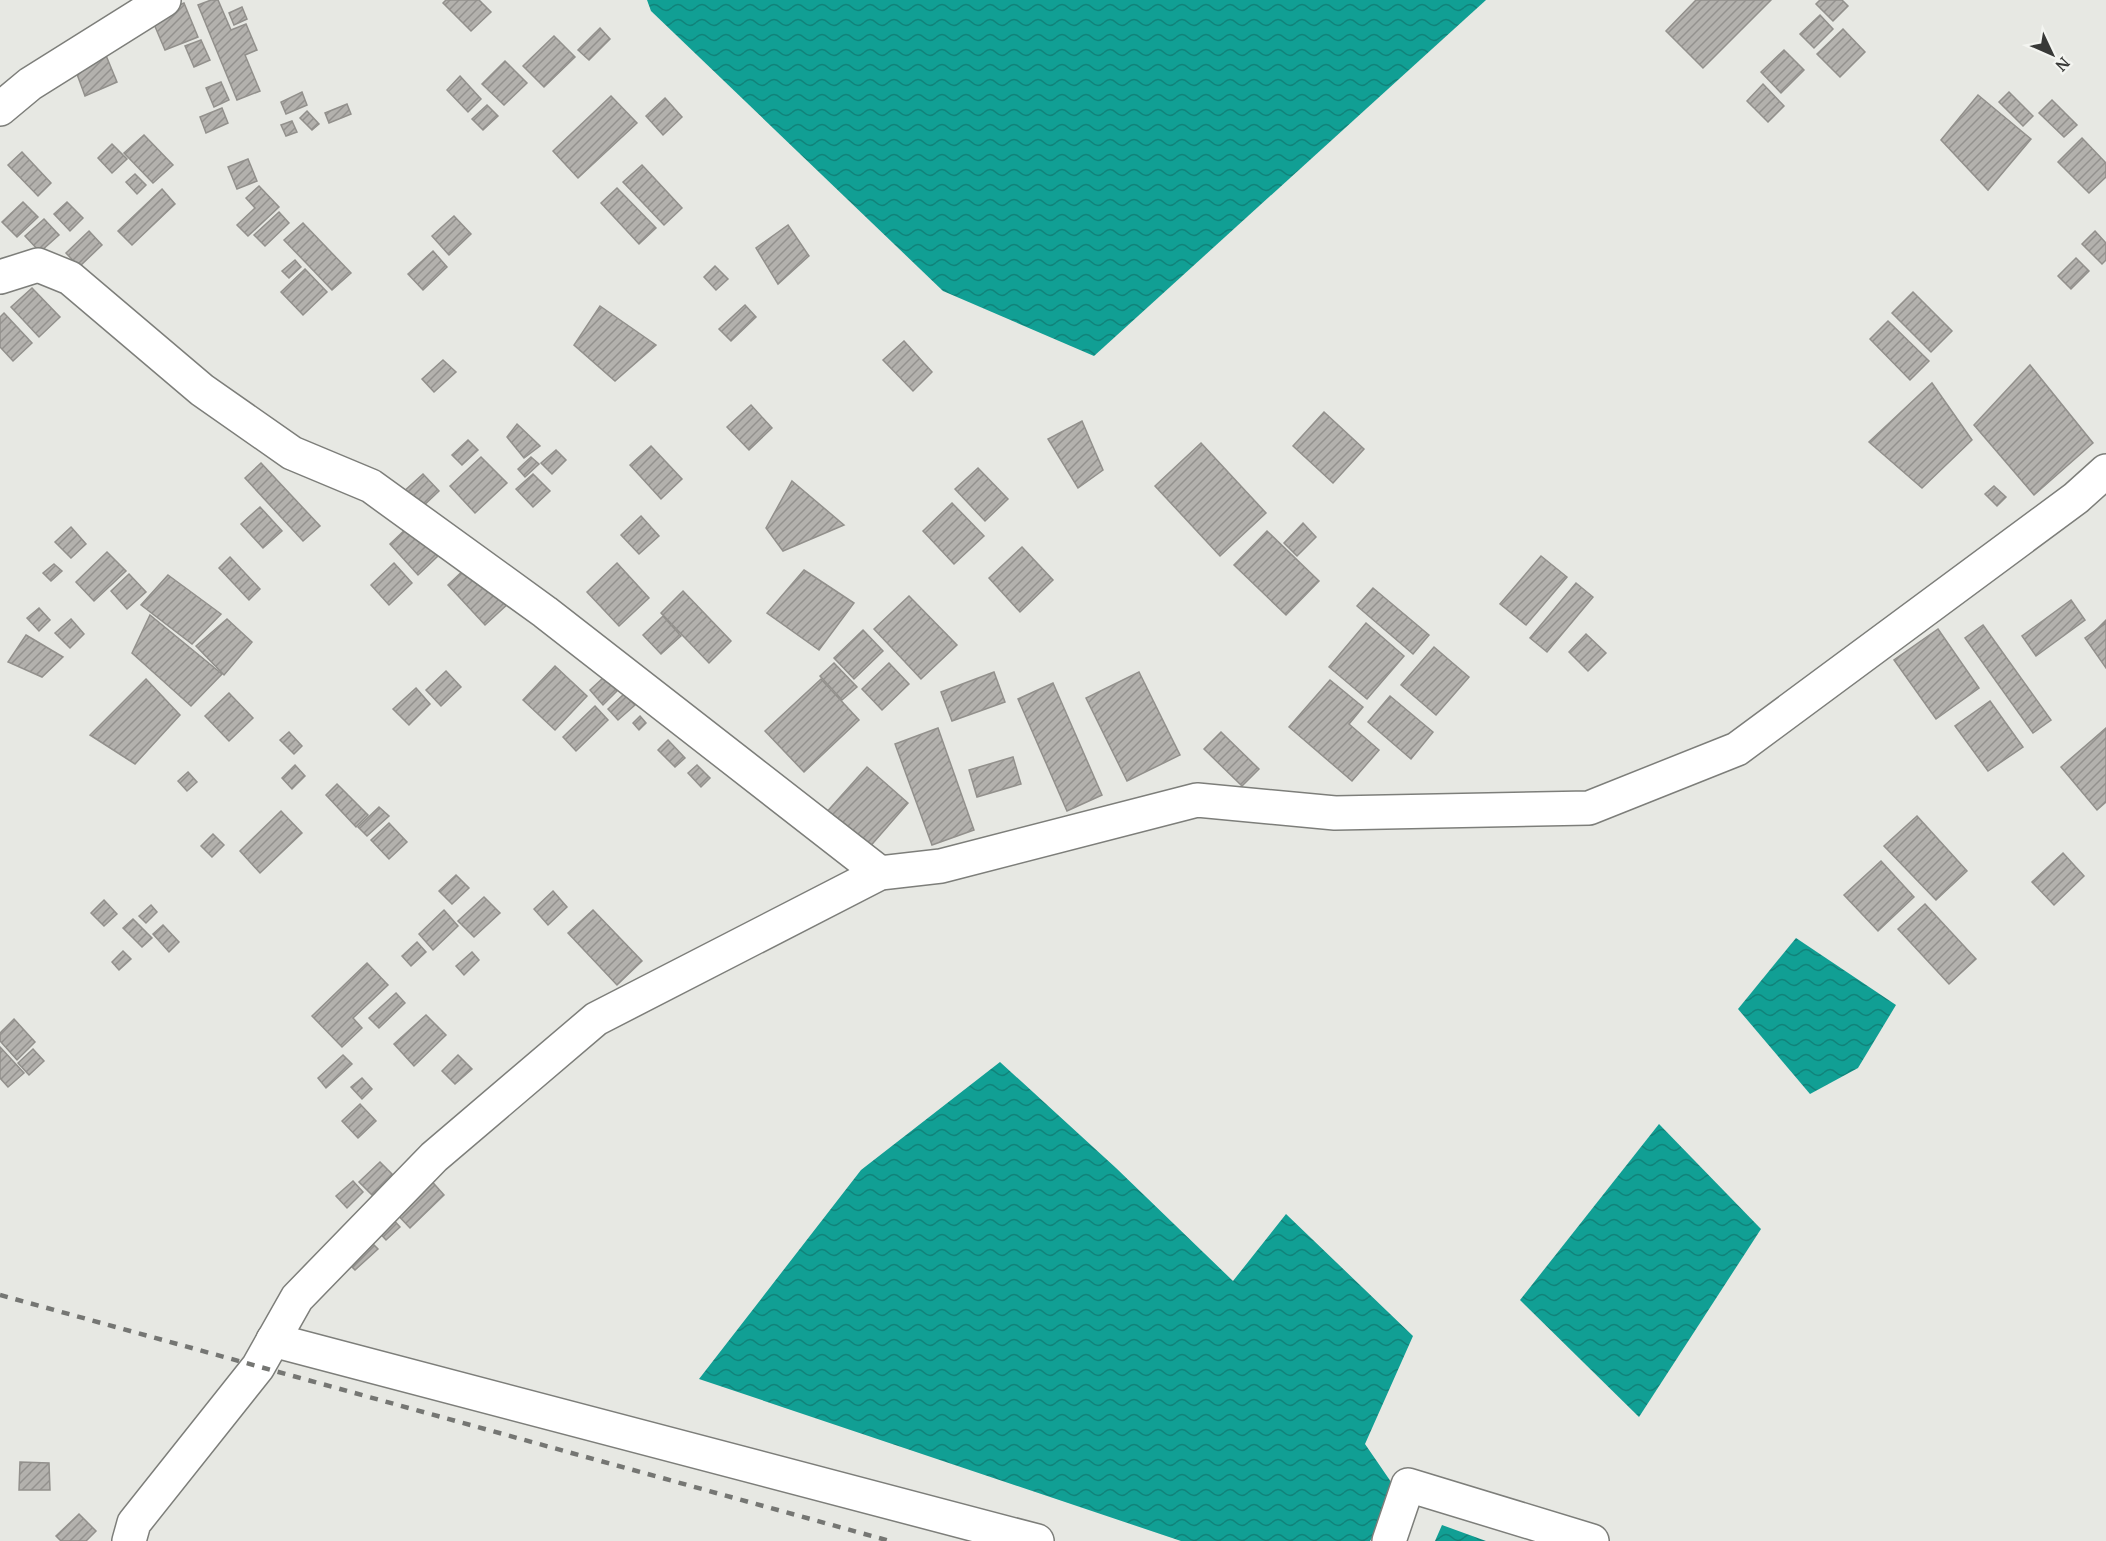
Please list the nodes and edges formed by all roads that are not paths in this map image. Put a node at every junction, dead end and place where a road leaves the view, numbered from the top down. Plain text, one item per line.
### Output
1 (164, 0) edge
2 (0, 109) edge
3 (0, 277) edge
4 (2106, 471) edge
5 (880, 873) junction
6 (273, 1340) junction
7 (129, 1541) edge
8 (1037, 1541) edge
9 (1389, 1541) edge
10 (1592, 1541) edge

1 - 2 street
3 - 5 street
4 - 5 street
5 - 6 street
6 - 7 street
6 - 8 street
9 - 10 street

